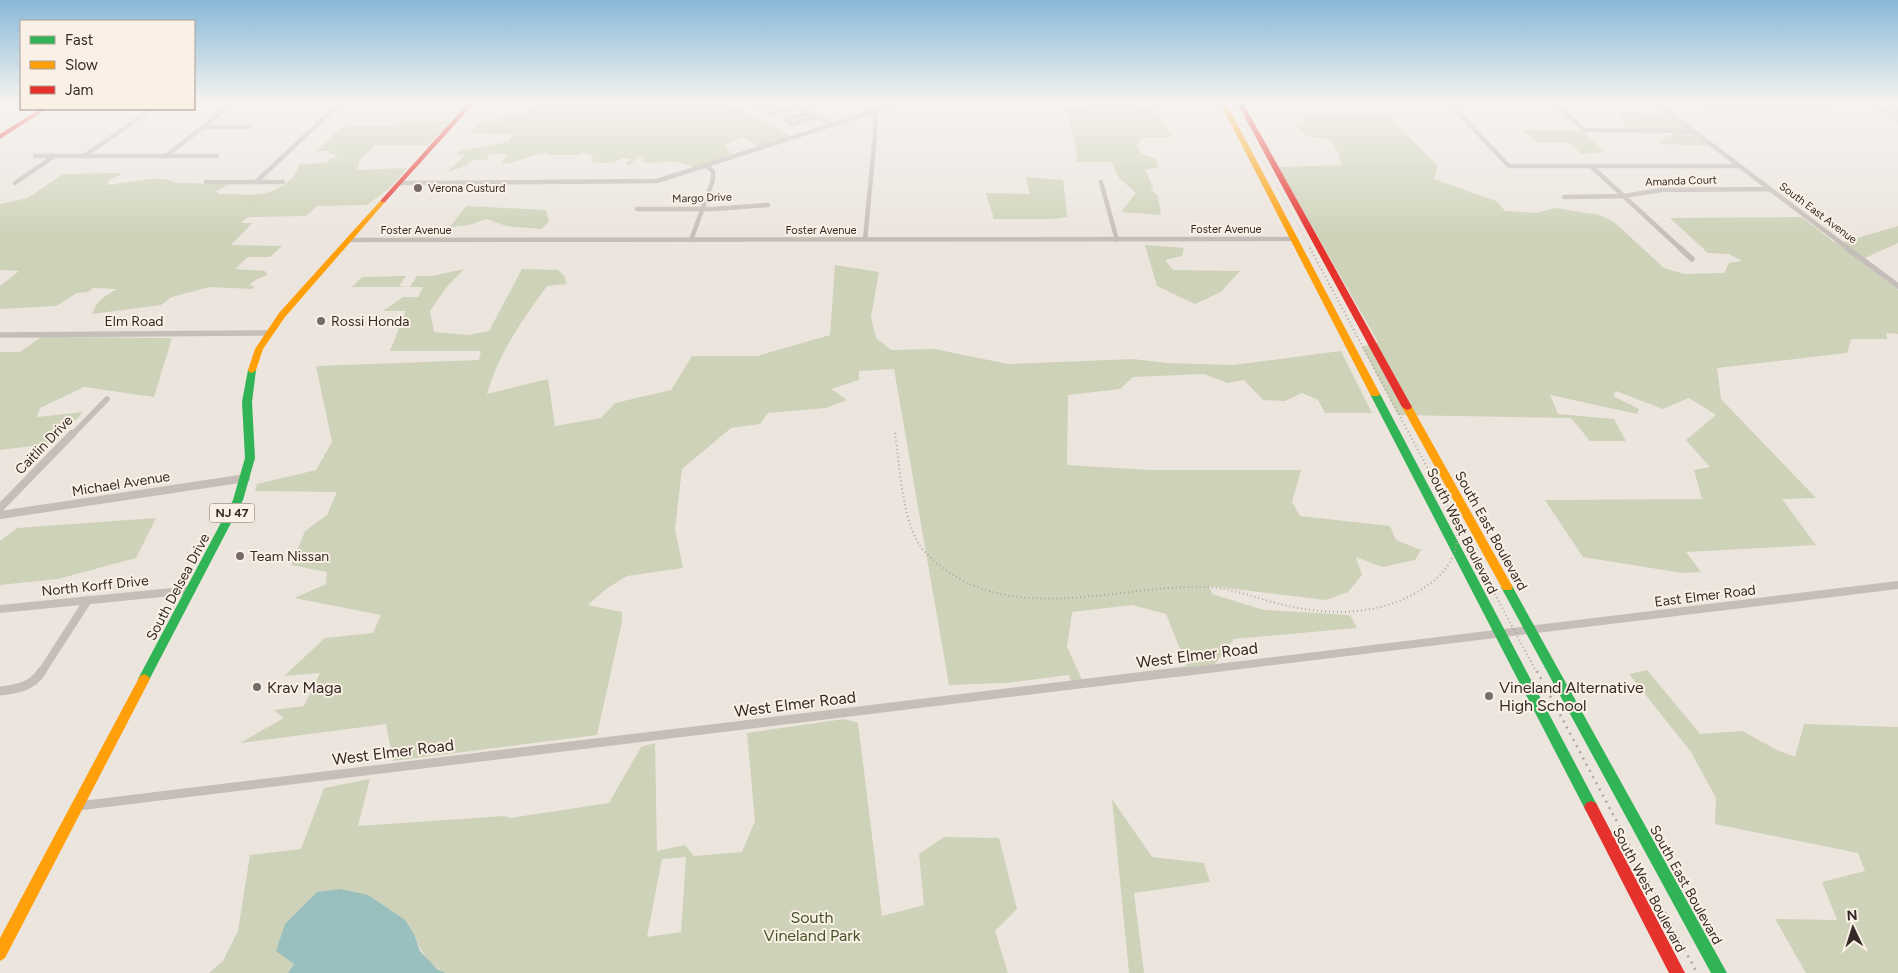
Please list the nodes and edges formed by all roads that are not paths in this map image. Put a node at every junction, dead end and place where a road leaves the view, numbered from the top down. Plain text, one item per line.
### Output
1 (98, 146) edge
2 (178, 146) edge
3 (294, 146) edge
4 (433, 146) edge
5 (767, 146) edge
6 (874, 146) edge
7 (1246, 146) edge
8 (1264, 146) edge
9 (1490, 146) edge
10 (1713, 146) edge
11 (35, 156) dead end
12 (53, 156) junction
13 (84, 156) junction
14 (166, 156) junction
15 (217, 156) dead end
16 (706, 166) junction
17 (1591, 166) junction
18 (1739, 166) junction
19 (206, 182) dead end
20 (256, 182) junction
21 (283, 182) dead end
22 (1101, 182) dead end
23 (15, 183) dead end
24 (400, 183) junction
25 (1770, 189) junction
26 (1564, 196) dead end
27 (1624, 196) junction
28 (768, 204) dead end
29 (637, 210) dead end
30 (702, 210) junction
31 (1295, 239) junction
32 (348, 240) junction
33 (691, 240) junction
34 (865, 240) junction
35 (1117, 240) junction
36 (1692, 260) dead end
37 (1898, 286) edge
38 (268, 333) junction
39 (0, 335) edge
40 (107, 399) dead end
41 (246, 478) junction
42 (0, 508) edge
43 (0, 515) edge
44 (1898, 586) edge
45 (192, 590) junction
46 (88, 600) junction
47 (0, 609) edge
48 (1530, 630) junction
49 (1515, 632) joint
50 (1500, 634) junction
51 (0, 691) edge
52 (78, 806) junction
53 (0, 953) edge
54 (1677, 973) edge
55 (1719, 973) edge

1 - 13 street
2 - 14 street
3 - 20 street
4 - 24 main road, South Delsea Drive / NJ 47
5 - 16 street
6 - 34 street
7 - 31 main road, South West Boulevard
8 - 48 main road, South East Boulevard
9 - 17 street
10 - 18 street, South East Avenue
11 - 12 street
12 - 13 street
12 - 23 street
13 - 14 street
14 - 15 street
16 - 24 street
16 - 30 street
17 - 18 street
17 - 27 street
18 - 25 street, South East Avenue
19 - 20 street
20 - 21 street
22 - 35 street
24 - 32 main road, South Delsea Drive / NJ 47
25 - 27 street, Amanda Court
25 - 37 street, South East Avenue
26 - 27 street, Amanda Court
27 - 36 street
28 - 30 street, Margo Drive
29 - 30 street, Margo Drive
30 - 33 street
31 - 35 street, Foster Avenue
31 - 50 main road, South West Boulevard
32 - 33 street, Foster Avenue
32 - 38 main road, South Delsea Drive / NJ 47
33 - 34 street, Foster Avenue
34 - 35 street, Foster Avenue
38 - 39 street, Elm Road
38 - 41 main road, South Delsea Drive / NJ 47
40 - 42 street, Caitlin Drive
41 - 43 street, Michael Avenue
41 - 45 main road, South Delsea Drive / NJ 47
44 - 48 street, East Elmer Road
45 - 46 street, North Korff Drive
45 - 52 main road, South Delsea Drive / NJ 47
46 - 47 street, North Korff Drive
46 - 51 street
48 - 49 street, East Elmer Road
48 - 55 main road, South East Boulevard
49 - 50 street, West Elmer Road
50 - 52 street, West Elmer Road
50 - 54 main road, South West Boulevard
52 - 53 main road, South Delsea Drive / NJ 47

